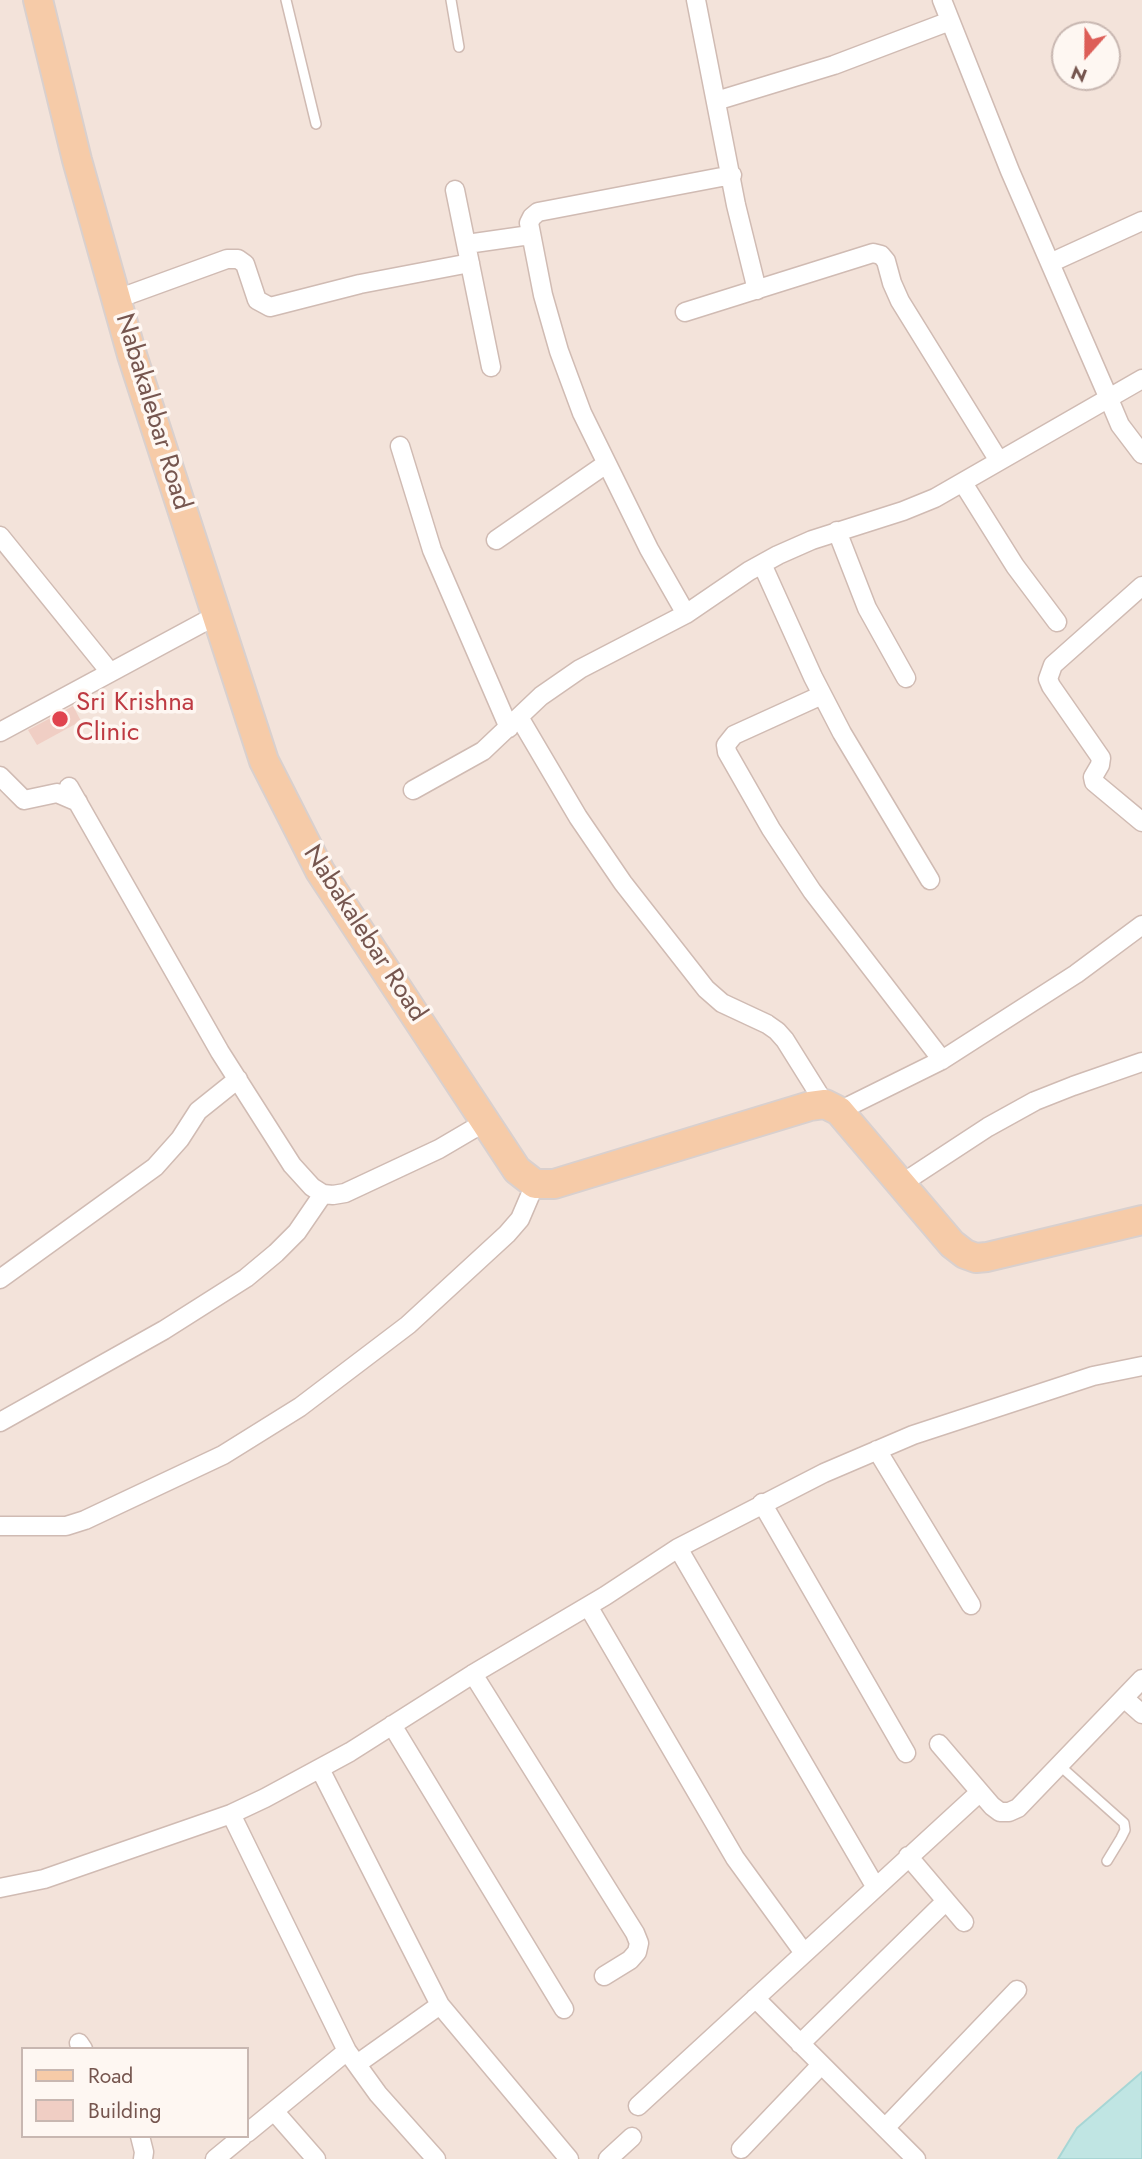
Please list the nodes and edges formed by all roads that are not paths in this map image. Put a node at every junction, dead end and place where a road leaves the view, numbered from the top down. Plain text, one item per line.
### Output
1 (38, 0) edge
2 (286, 0) edge
3 (451, 0) edge
4 (696, 0) edge
5 (942, 0) edge
6 (950, 22) junction
7 (459, 47) dead end
8 (716, 101) junction
9 (316, 124) dead end
10 (732, 175) junction
11 (455, 190) dead end
12 (1142, 221) edge
13 (530, 234) junction
14 (467, 244) junction
15 (1050, 263) junction
16 (470, 264) junction
17 (757, 290) junction
18 (117, 299) junction
19 (685, 312) dead end
20 (491, 367) dead end
21 (1142, 379) edge
22 (1109, 399) junction
23 (400, 446) dead end
24 (1142, 454) edge
25 (999, 461) junction
26 (606, 464) junction
27 (963, 482) junction
28 (837, 531) junction
29 (0, 536) edge
30 (496, 540) dead end
31 (762, 564) junction
32 (1142, 586) edge
33 (686, 614) junction
34 (217, 615) junction
35 (1057, 622) dead end
36 (110, 672) junction
37 (906, 678) dead end
38 (822, 695) junction
39 (514, 723) junction
40 (0, 732) edge
41 (0, 776) edge
42 (413, 790) dead end
43 (1142, 822) edge
44 (930, 880) dead end
45 (1142, 925) edge
46 (942, 1060) junction
47 (1142, 1062) edge
48 (238, 1079) junction
49 (832, 1108) junction
50 (485, 1122) junction
51 (535, 1184) junction
52 (901, 1184) junction
53 (323, 1194) junction
54 (1142, 1220) edge
55 (3, 1270) edge
56 (1142, 1366) edge
57 (0, 1422) edge
58 (877, 1451) junction
59 (762, 1503) junction
60 (0, 1526) edge
61 (678, 1548) junction
62 (971, 1605) dead end
63 (588, 1606) junction
64 (473, 1674) junction
65 (1142, 1679) edge
66 (1125, 1699) junction
67 (1142, 1714) edge
68 (392, 1726) junction
69 (939, 1744) dead end
70 (906, 1754) dead end
71 (1059, 1765) junction
72 (320, 1769) junction
73 (980, 1791) junction
74 (231, 1814) junction
75 (908, 1856) junction
76 (1107, 1861) dead end
77 (875, 1886) junction
78 (0, 1888) edge
79 (946, 1901) junction
80 (964, 1922) dead end
81 (804, 1953) junction
82 (604, 1976) dead end
83 (1017, 1990) dead end
84 (755, 1998) junction
85 (440, 2005) junction
86 (564, 2008) dead end
87 (800, 2044) junction
88 (352, 2057) junction
89 (821, 2066) junction
90 (638, 2106) dead end
91 (274, 2111) junction
92 (885, 2128) junction
93 (248, 2133) edge
94 (632, 2137) dead end
95 (140, 2138) edge
96 (241, 2138) edge
97 (741, 2149) dead end
98 (143, 2159) edge
99 (215, 2159) edge
100 (316, 2159) edge
101 (436, 2159) edge
102 (569, 2159) edge
103 (608, 2159) edge
104 (916, 2159) edge

1 - 18 main road, Nabakalebar Road
2 - 9 lane
3 - 7 lane
4 - 8 street
5 - 6 street
6 - 8 street
6 - 15 street
8 - 10 street
10 - 13 street
10 - 17 street
11 - 14 street
12 - 15 street
13 - 14 street
13 - 26 street
14 - 16 street
15 - 22 street
16 - 18 street
16 - 20 street
17 - 19 street
17 - 25 street
18 - 34 main road, Nabakalebar Road
21 - 22 street
22 - 24 street
22 - 25 street
23 - 39 street
25 - 27 street
26 - 30 street
26 - 33 street
27 - 28 street
27 - 35 street
28 - 31 street
28 - 37 street
29 - 36 street
31 - 33 street
31 - 38 street
32 - 43 street
33 - 39 street
34 - 36 street
34 - 50 main road, Nabakalebar Road
36 - 40 street
38 - 44 street
38 - 46 street
39 - 42 street
39 - 49 street
41 - 48 street
45 - 46 street
46 - 49 street
47 - 52 street
48 - 53 street
48 - 55 street
49 - 51 main road
49 - 52 main road
50 - 51 main road, Nabakalebar Road
50 - 53 street
51 - 60 street
52 - 54 main road
53 - 57 street
56 - 58 street
58 - 59 street
58 - 62 street
59 - 61 street
59 - 70 street
61 - 63 street
61 - 77 street
63 - 64 street
63 - 81 street
64 - 68 street
64 - 82 street
65 - 66 street
66 - 67 street
66 - 71 street
68 - 72 street
68 - 86 street
69 - 73 street
71 - 73 street
71 - 76 lane
72 - 74 street
72 - 85 street
73 - 75 street
74 - 78 street
74 - 88 street
75 - 77 street
75 - 79 street
77 - 81 street
79 - 80 street
79 - 87 street
81 - 84 street
83 - 92 street
84 - 87 street
84 - 90 street
85 - 88 street
85 - 102 street
87 - 89 street
88 - 91 street
88 - 101 street
89 - 92 street
89 - 97 street
91 - 93 street
91 - 100 street
92 - 104 street
94 - 103 street
95 - 98 street
96 - 99 street

